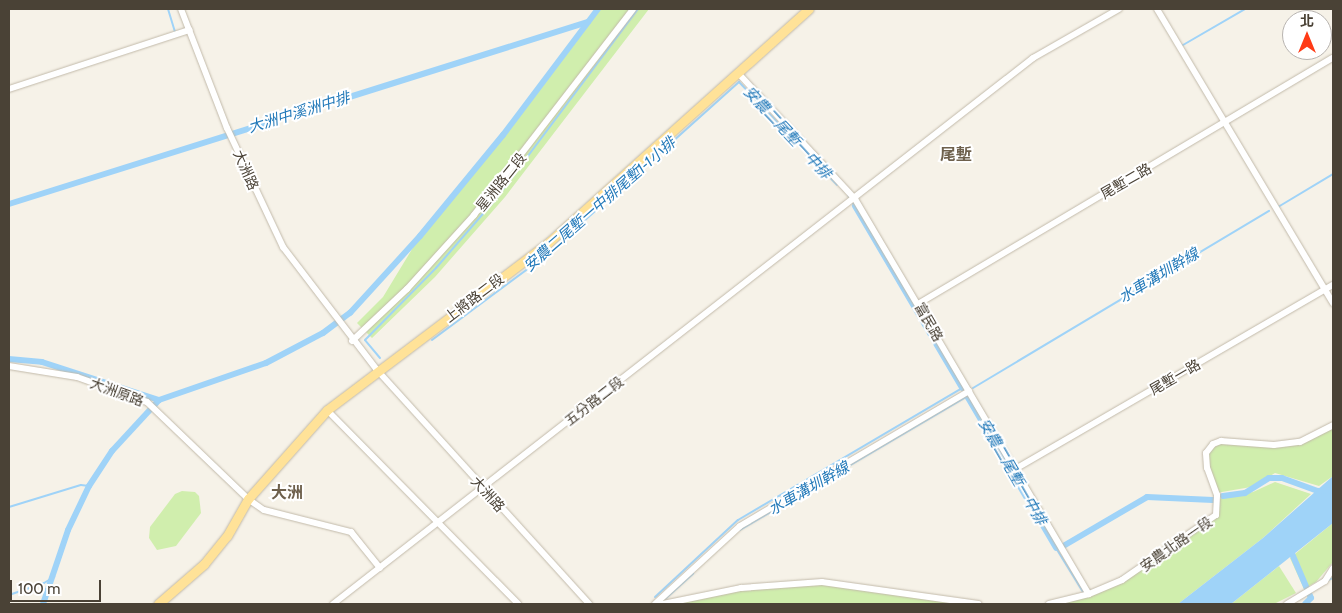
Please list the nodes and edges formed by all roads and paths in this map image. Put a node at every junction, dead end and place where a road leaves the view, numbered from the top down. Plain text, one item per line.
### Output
1 (181, 9) edge
2 (633, 9) edge
3 (809, 9) edge
4 (1120, 9) edge
5 (1157, 9) edge
6 (190, 30) junction
7 (1333, 58) edge
8 (738, 73) junction
9 (9, 89) edge
10 (1225, 122) junction
11 (855, 198) junction
12 (1333, 285) edge
13 (1326, 290) junction
14 (1333, 303) edge
15 (918, 304) junction
16 (352, 341) junction
17 (9, 366) edge
18 (376, 370) junction
19 (968, 391) junction
20 (327, 410) junction
21 (1333, 424) edge
22 (1016, 468) junction
23 (483, 488) junction
24 (248, 499) junction
25 (436, 523) junction
26 (380, 568) junction
27 (1333, 568) edge
28 (1089, 594) junction
29 (158, 604) edge
30 (333, 604) edge
31 (518, 604) edge
32 (589, 604) edge
33 (655, 604) edge
34 (663, 604) edge
35 (978, 604) edge
36 (1049, 604) edge
37 (1286, 604) edge

1 - 6 street, 大洲路
2 - 16 street, 星洲路二段
3 - 8 main road, 上將路二段
4 - 11 street, 五分路二段
5 - 10 street
6 - 9 street
6 - 16 street, 大洲路
7 - 10 street, 尾塹二路
8 - 11 street, 富民路
8 - 18 main road, 上將路二段
10 - 13 street
10 - 15 street, 尾塹二路
11 - 15 street, 富民路
11 - 23 street, 五分路二段
12 - 13 street, 尾塹一路
13 - 14 street
13 - 22 street, 尾塹一路
15 - 19 street, 富民路
16 - 18 street, 大洲路
17 - 24 street, 大洲原路
18 - 20 main road, 上將路二段
18 - 23 street, 大洲路
19 - 22 street, 富民路
19 - 33 street
20 - 24 main road, 上將路二段
20 - 25 street
21 - 28 street, 安農北路一段
22 - 28 street, 富民路
23 - 25 street, 五分路二段
23 - 32 street, 大洲路
24 - 26 street
24 - 29 main road, 上將路二段
25 - 26 street, 五分路二段
25 - 31 street
26 - 30 street, 五分路二段
27 - 37 street
28 - 36 street
34 - 35 street

